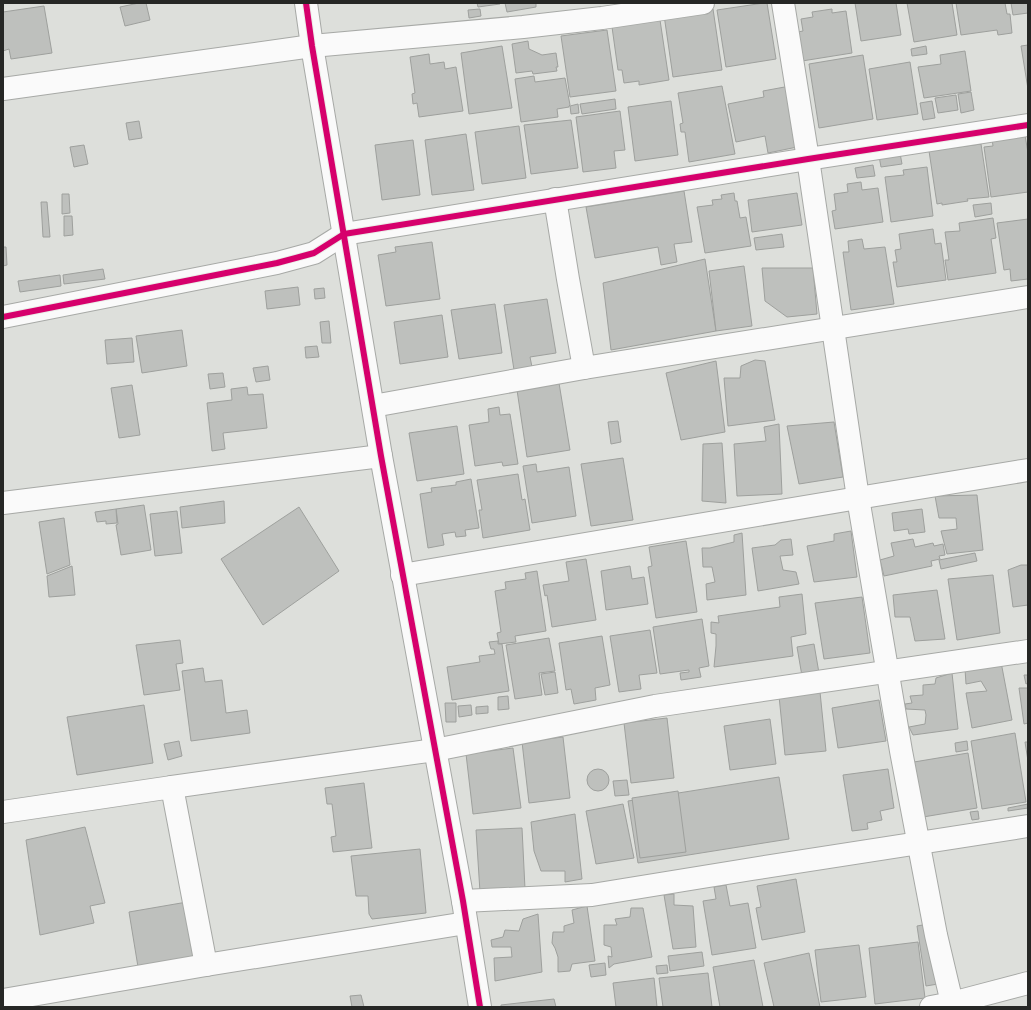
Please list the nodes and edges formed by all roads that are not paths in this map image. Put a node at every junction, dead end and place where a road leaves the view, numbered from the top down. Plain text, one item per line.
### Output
1 (306, 3) edge
2 (703, 3) edge
3 (783, 3) edge
4 (312, 46) junction
5 (3, 89) edge
6 (1028, 125) edge
7 (808, 159) junction
8 (555, 199) junction
9 (344, 234) junction
10 (1028, 297) edge
11 (3, 317) edge
12 (834, 328) junction
13 (584, 368) junction
14 (373, 406) junction
15 (381, 456) junction
16 (1028, 470) edge
17 (858, 498) junction
18 (3, 503) edge
19 (402, 575) junction
20 (1028, 651) edge
21 (888, 672) junction
22 (435, 750) junction
23 (172, 787) junction
24 (3, 812) edge
25 (1028, 826) edge
26 (920, 843) junction
27 (463, 902) junction
28 (466, 923) junction
29 (206, 964) junction
30 (1028, 983) edge
31 (3, 1000) edge
32 (952, 1003) junction
33 (480, 1007) edge
34 (931, 1007) edge

1 - 4 street
2 - 4 street
3 - 7 street
4 - 5 street
4 - 9 street
6 - 7 street
7 - 8 street
7 - 12 street
8 - 9 street
8 - 13 street
9 - 11 street
9 - 14 street
10 - 12 street
12 - 13 street
12 - 17 street
13 - 14 street
14 - 15 street
15 - 18 street
15 - 19 street
16 - 17 street
17 - 19 street
17 - 21 street
19 - 22 street
20 - 21 street
21 - 22 street
21 - 26 street
22 - 23 street
22 - 27 street
23 - 24 street
23 - 29 street
25 - 26 street
26 - 27 street
26 - 32 street
27 - 28 street
28 - 29 street
28 - 33 street
29 - 31 street
30 - 32 street
32 - 34 street

